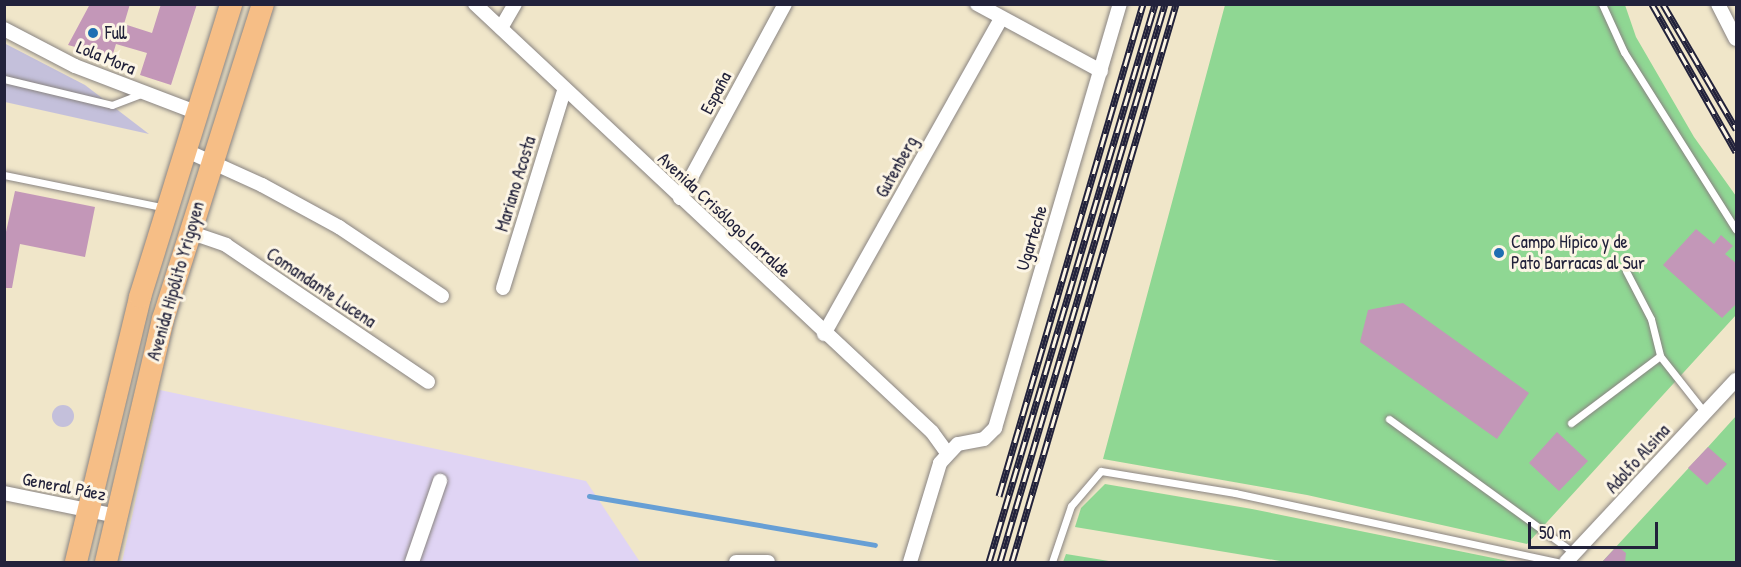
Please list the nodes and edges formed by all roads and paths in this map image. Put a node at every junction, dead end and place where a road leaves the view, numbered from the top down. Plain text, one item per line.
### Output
1 (231, 4) edge
2 (263, 4) edge
3 (475, 4) edge
4 (515, 4) edge
5 (785, 4) edge
6 (976, 4) edge
7 (1120, 4) edge
8 (1602, 4) edge
9 (1718, 4) edge
10 (1001, 18) junction
11 (501, 28) junction
12 (4, 29) edge
13 (1737, 39) edge
14 (1101, 71) junction
15 (4, 79) edge
16 (564, 91) junction
17 (144, 93) junction
18 (198, 113) junction
19 (187, 152) junction
20 (211, 163) junction
21 (4, 175) edge
22 (680, 198) junction
23 (168, 209) junction
24 (1737, 230) edge
25 (189, 232) junction
26 (1626, 272) dead end
27 (503, 288) dead end
28 (442, 296) dead end
29 (825, 334) junction
30 (1660, 356) junction
31 (1737, 380) edge
32 (428, 382) dead end
33 (1705, 413) junction
34 (1389, 419) dead end
35 (1571, 423) dead end
36 (946, 453) junction
37 (440, 481) dead end
38 (4, 493) edge
39 (88, 509) junction
40 (117, 516) junction
41 (1570, 558) edge
42 (76, 562) edge
43 (105, 562) edge
44 (412, 562) edge
45 (736, 562) edge
46 (768, 562) edge
47 (909, 562) edge
48 (1052, 562) edge
49 (1558, 562) edge

1 - 18 main road, Avenida Hipólito Yrigoyen
2 - 20 main road, Avenida Hipólito Yrigoyen
3 - 11 street, Avenida Crisólogo Larralde
4 - 11 street
5 - 22 street, España
6 - 10 street
7 - 14 street, Ugarteche
8 - 24 lane
9 - 13 street
10 - 14 street
10 - 29 street, Gutenberg
11 - 16 street, Avenida Crisólogo Larralde
12 - 17 street, Lola Mora
14 - 36 street, Ugarteche
15 - 17 lane
16 - 22 street, Avenida Crisólogo Larralde
16 - 27 street, Mariano Acosta
17 - 18 street, Lola Mora
18 - 19 main road, Avenida Hipólito Yrigoyen
19 - 20 street
19 - 23 main road, Avenida Hipólito Yrigoyen
20 - 25 main road, Avenida Hipólito Yrigoyen
20 - 28 street
21 - 23 lane
22 - 29 street, Avenida Crisólogo Larralde
23 - 39 main road, Avenida Hipólito Yrigoyen
25 - 32 street, Comandante Lucena
25 - 40 main road, Avenida Hipólito Yrigoyen
26 - 30 lane
29 - 36 street, Avenida Crisólogo Larralde
30 - 33 lane
30 - 35 lane
31 - 33 street, Adolfo Alsina
33 - 41 street, Adolfo Alsina
34 - 41 lane
36 - 47 street
37 - 44 street
38 - 39 street, General Páez
39 - 40 street, General Páez
39 - 42 main road, Avenida Hipólito Yrigoyen
40 - 43 main road, Avenida Hipólito Yrigoyen
45 - 46 street
48 - 49 lane

